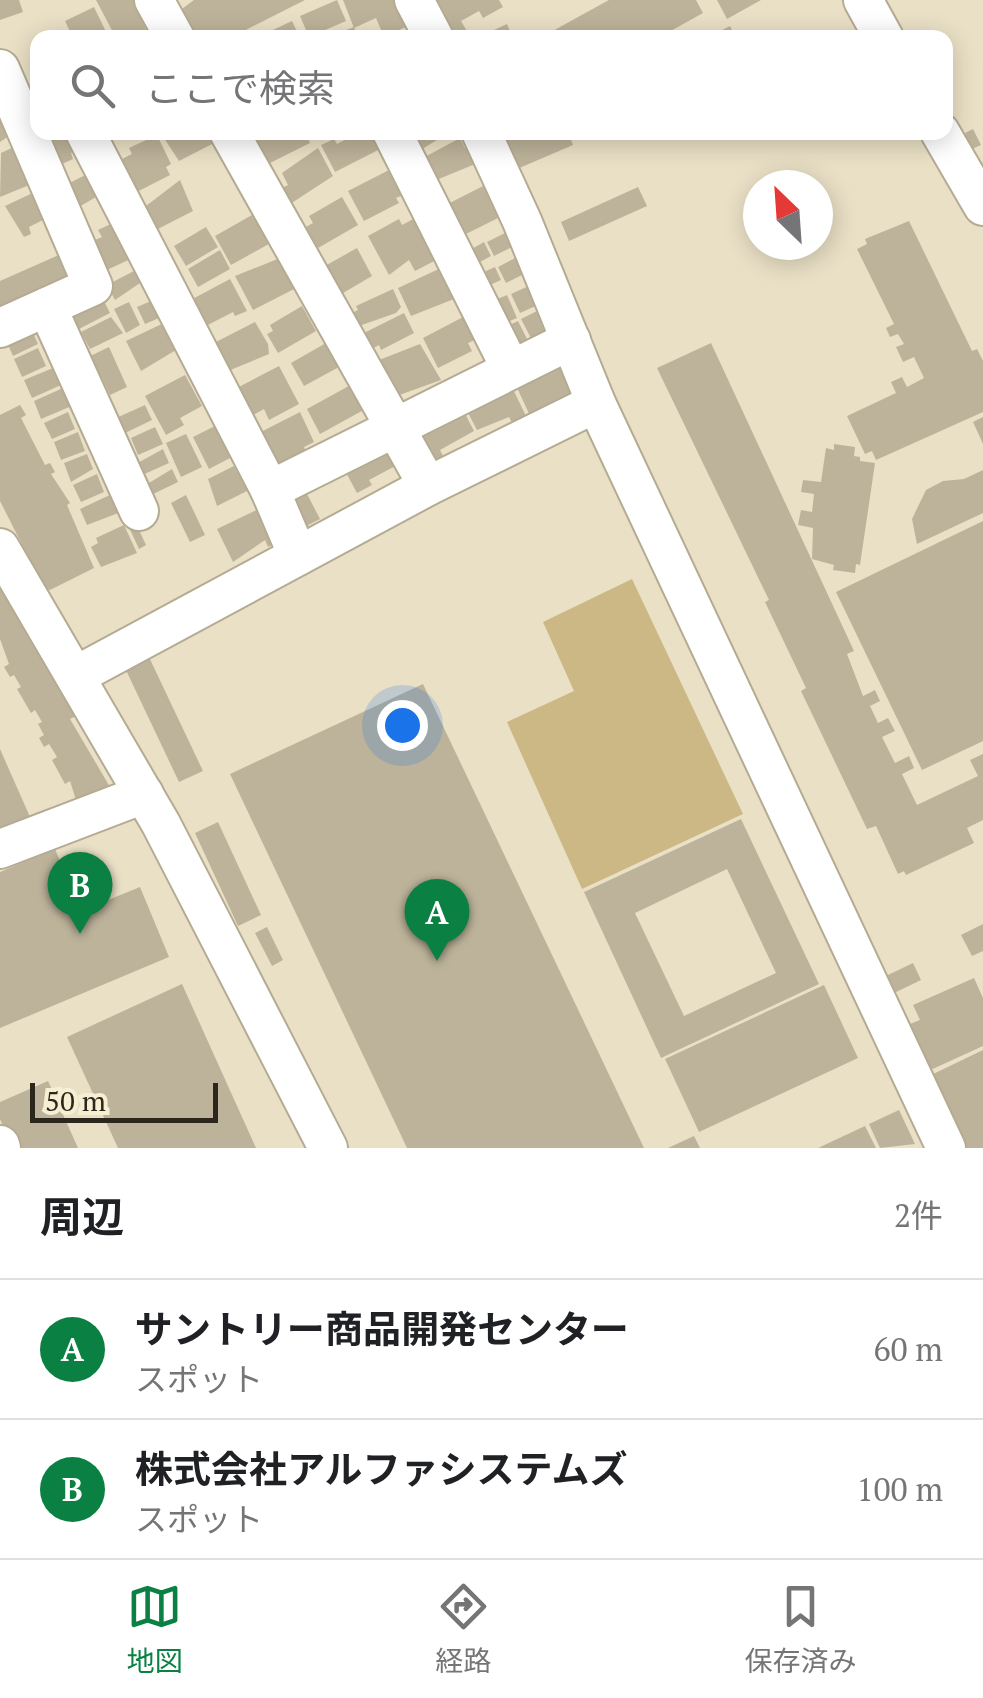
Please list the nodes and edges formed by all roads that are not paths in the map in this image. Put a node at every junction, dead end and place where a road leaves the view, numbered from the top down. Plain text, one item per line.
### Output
1 (154, 0) edge
2 (863, 0) edge
3 (171, 30) edge
4 (880, 30) edge
5 (0, 69) edge
6 (30, 124) edge
7 (36, 140) edge
8 (89, 140) edge
9 (234, 140) edge
10 (396, 140) edge
11 (484, 140) edge
12 (945, 140) edge
13 (983, 206) edge
14 (47, 307) junction
15 (0, 328) edge
16 (572, 340) junction
17 (511, 369) junction
18 (596, 403) junction
19 (396, 427) junction
20 (428, 486) junction
21 (270, 490) junction
22 (139, 511) dead end
23 (1, 551) edge
24 (298, 556) junction
25 (77, 675) junction
26 (144, 794) junction
27 (0, 850) edge
28 (328, 1148) edge
29 (946, 1148) edge

1 - 3 street
2 - 4 street
5 - 6 street
7 - 14 street
8 - 21 street
9 - 19 street
10 - 17 street
11 - 16 street
12 - 13 street
14 - 15 street
14 - 22 street
16 - 17 street
16 - 18 street
17 - 19 street
18 - 20 street
18 - 29 street
19 - 20 street
19 - 21 street
20 - 24 street
21 - 24 street
23 - 25 street
24 - 25 street
25 - 26 street
26 - 27 street
26 - 28 street

